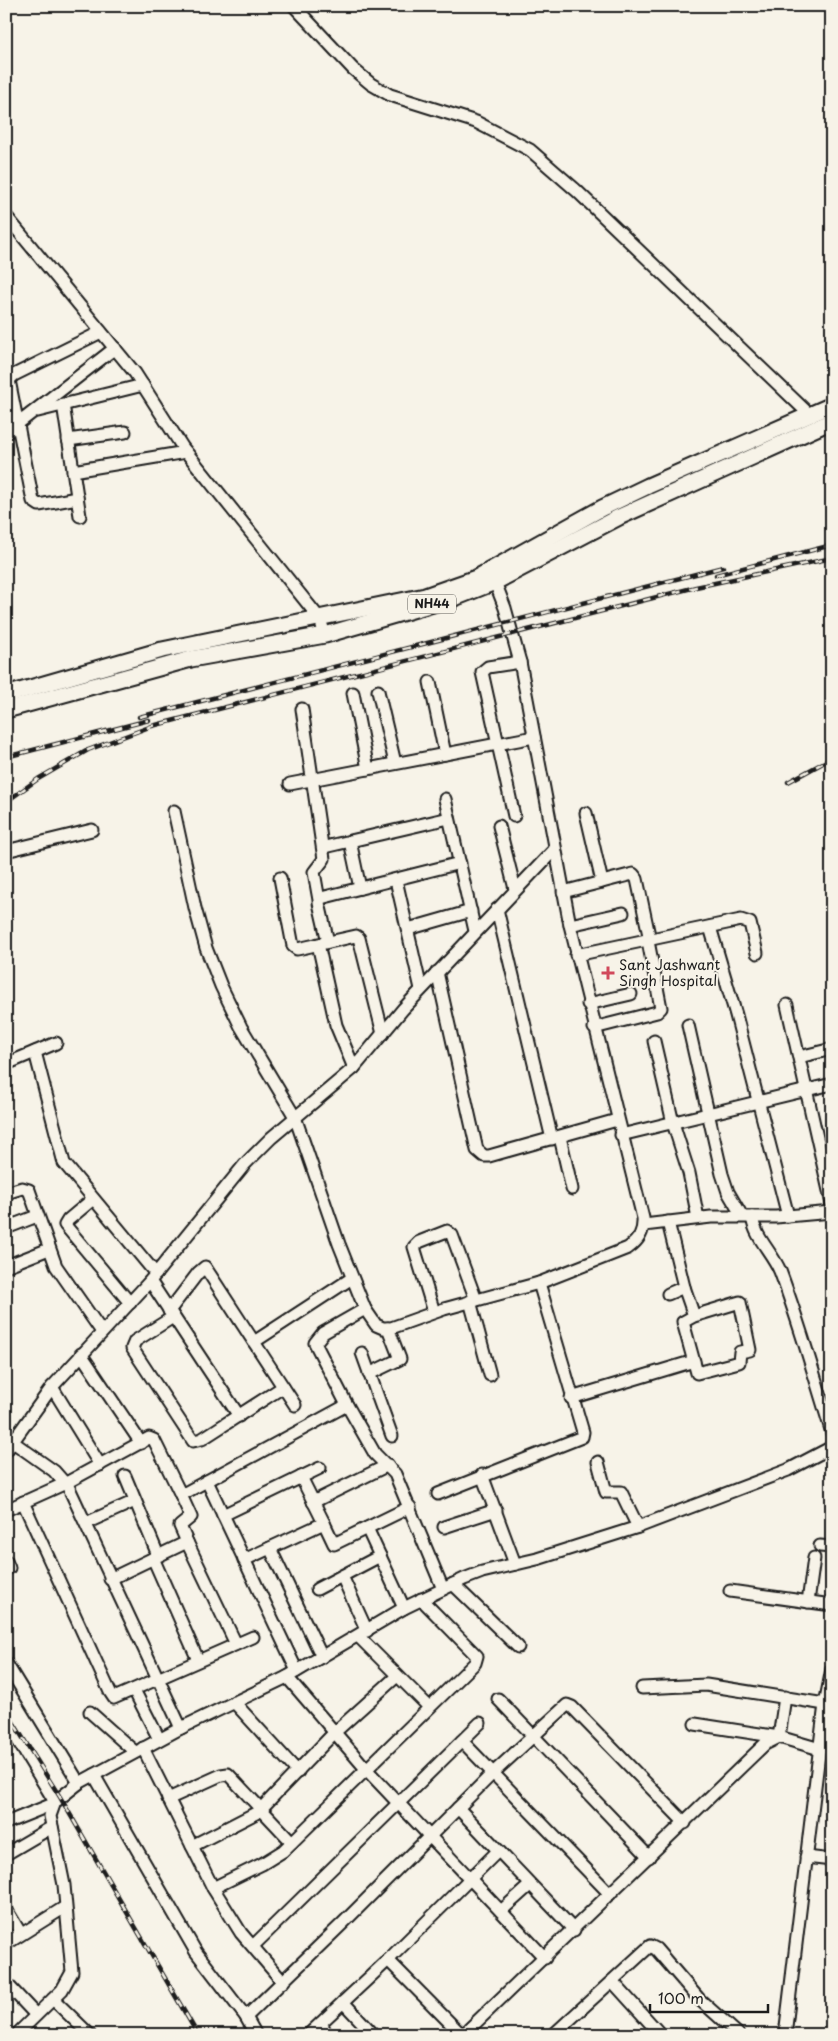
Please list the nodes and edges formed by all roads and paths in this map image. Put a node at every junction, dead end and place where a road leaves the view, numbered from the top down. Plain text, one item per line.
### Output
1 (294, 6) edge
2 (6, 216) edge
3 (101, 332) junction
4 (115, 348) junction
5 (143, 385) junction
6 (63, 404) junction
7 (832, 405) edge
8 (33, 412) junction
9 (810, 415) junction
10 (832, 421) edge
11 (18, 423) junction
12 (125, 432) dead end
13 (6, 433) edge
14 (68, 440) junction
15 (186, 452) junction
16 (73, 471) junction
17 (77, 498) junction
18 (80, 516) dead end
19 (494, 582) junction
20 (320, 619) junction
21 (325, 635) junction
22 (520, 662) junction
23 (430, 682) dead end
24 (378, 691) dead end
25 (353, 693) dead end
26 (6, 695) edge
27 (302, 709) dead end
28 (6, 710) edge
29 (534, 737) junction
30 (499, 744) junction
31 (445, 754) junction
32 (396, 763) junction
33 (368, 768) junction
34 (311, 780) junction
35 (290, 784) dead end
36 (445, 799) dead end
37 (174, 810) dead end
38 (586, 813) dead end
39 (514, 816) dead end
40 (449, 818) junction
41 (499, 826) dead end
42 (92, 830) dead end
43 (350, 841) junction
44 (329, 846) dead end
45 (554, 850) junction
46 (6, 851) edge
47 (460, 863) junction
48 (280, 878) dead end
49 (396, 880) junction
50 (602, 882) junction
51 (360, 888) junction
52 (515, 889) junction
53 (563, 892) junction
54 (318, 900) junction
55 (497, 909) junction
56 (471, 911) junction
57 (623, 913) dead end
58 (570, 925) junction
59 (710, 927) junction
60 (408, 929) junction
61 (475, 931) junction
62 (649, 940) junction
63 (323, 943) junction
64 (757, 953) dead end
65 (576, 955) junction
66 (436, 972) junction
67 (422, 988) junction
68 (631, 994) dead end
69 (588, 1004) junction
70 (787, 1005) dead end
71 (688, 1025) dead end
72 (594, 1028) junction
73 (383, 1034) junction
74 (654, 1042) dead end
75 (56, 1043) dead end
76 (832, 1049) edge
77 (35, 1052) junction
78 (799, 1057) junction
79 (11, 1062) dead end
80 (354, 1068) junction
81 (832, 1084) edge
82 (806, 1090) junction
83 (757, 1102) junction
84 (709, 1113) junction
85 (295, 1117) junction
86 (617, 1120) junction
87 (673, 1123) junction
88 (621, 1135) junction
89 (556, 1138) junction
90 (572, 1189) dead end
91 (6, 1193) edge
92 (93, 1199) junction
93 (832, 1204) edge
94 (832, 1212) edge
95 (37, 1216) junction
96 (788, 1216) junction
97 (747, 1217) junction
98 (698, 1218) junction
99 (668, 1222) junction
100 (644, 1225) junction
101 (6, 1228) edge
102 (49, 1249) junction
103 (6, 1266) edge
104 (153, 1278) junction
105 (352, 1278) junction
106 (539, 1283) junction
107 (684, 1287) junction
108 (668, 1294) dead end
109 (473, 1300) junction
110 (130, 1303) junction
111 (365, 1309) junction
112 (434, 1312) junction
113 (171, 1314) junction
114 (694, 1316) junction
115 (388, 1328) junction
116 (102, 1332) junction
117 (254, 1342) junction
118 (362, 1353) dead end
119 (82, 1354) junction
120 (694, 1361) junction
121 (369, 1374) junction
122 (490, 1374) dead end
123 (52, 1387) junction
124 (284, 1387) junction
125 (571, 1398) junction
126 (348, 1405) junction
127 (296, 1406) dead end
128 (239, 1416) junction
129 (832, 1433) edge
130 (392, 1436) dead end
131 (141, 1443) junction
132 (9, 1446) edge
133 (832, 1447) edge
134 (598, 1462) dead end
135 (100, 1465) junction
136 (388, 1465) junction
137 (320, 1468) dead end
138 (482, 1475) junction
139 (125, 1476) dead end
140 (301, 1478) junction
141 (207, 1482) junction
142 (66, 1483) junction
143 (438, 1494) dead end
144 (181, 1495) junction
145 (135, 1501) junction
146 (23, 1502) junction
147 (313, 1502) junction
148 (410, 1507) junction
149 (6, 1510) edge
150 (496, 1510) junction
151 (223, 1515) junction
152 (86, 1523) junction
153 (324, 1523) junction
154 (444, 1527) dead end
155 (638, 1527) junction
156 (367, 1528) junction
157 (187, 1542) junction
158 (270, 1548) junction
159 (156, 1556) junction
160 (380, 1556) junction
161 (814, 1558) dead end
162 (244, 1560) junction
163 (515, 1564) junction
164 (342, 1576) junction
165 (110, 1579) junction
166 (448, 1586) junction
167 (317, 1589) dead end
168 (730, 1591) dead end
169 (421, 1599) junction
170 (808, 1602) junction
171 (832, 1605) edge
172 (404, 1608) junction
173 (362, 1633) junction
174 (253, 1637) dead end
175 (236, 1644) junction
176 (518, 1647) dead end
177 (322, 1657) junction
178 (198, 1660) junction
179 (6, 1663) edge
180 (832, 1669) edge
181 (292, 1674) junction
182 (397, 1676) junction
183 (158, 1680) junction
184 (642, 1688) dead end
185 (134, 1690) junction
186 (785, 1697) junction
187 (498, 1699) dead end
188 (234, 1702) junction
189 (429, 1707) junction
190 (827, 1710) edge
191 (90, 1712) dead end
192 (6, 1721) edge
193 (480, 1723) dead end
194 (695, 1724) dead end
195 (181, 1728) junction
196 (335, 1732) junction
197 (533, 1736) junction
198 (779, 1737) junction
199 (159, 1739) junction
200 (462, 1741) junction
201 (820, 1749) junction
202 (139, 1750) junction
203 (366, 1770) junction
204 (298, 1772) junction
205 (493, 1773) junction
206 (94, 1775) junction
207 (79, 1783) junction
208 (168, 1799) junction
209 (54, 1803) junction
210 (398, 1803) junction
211 (262, 1808) junction
212 (458, 1808) junction
213 (6, 1823) edge
214 (685, 1823) junction
215 (52, 1827) junction
216 (430, 1836) junction
217 (292, 1842) junction
218 (192, 1846) junction
219 (498, 1851) junction
220 (6, 1854) edge
221 (806, 1857) junction
222 (649, 1858) junction
223 (832, 1860) edge
224 (469, 1878) junction
225 (530, 1884) junction
226 (213, 1888) junction
227 (610, 1894) junction
228 (65, 1907) junction
229 (6, 1909) edge
230 (501, 1911) junction
231 (574, 1930) junction
232 (21, 1934) junction
233 (6, 1944) edge
234 (253, 1946) junction
235 (545, 1958) junction
236 (388, 1960) junction
237 (612, 1981) junction
238 (283, 1982) junction
239 (6, 1983) edge
240 (53, 1999) junction
241 (343, 2002) junction
242 (36, 2015) junction
243 (246, 2017) junction
244 (320, 2023) junction
245 (560, 2032) edge
246 (655, 2033) edge
247 (16, 2035) edge
248 (90, 2035) edge
249 (256, 2035) edge
250 (308, 2035) edge
251 (327, 2035) edge
252 (374, 2035) edge
253 (463, 2035) edge
254 (739, 2035) edge
255 (785, 2035) edge

1 - 9 street
2 - 3 street
3 - 4 street
3 - 11 street
4 - 5 street
4 - 8 street
5 - 6 street
5 - 15 street
6 - 8 street
6 - 14 street
7 - 9 highway, NH44
8 - 11 street
9 - 20 highway, NH44
10 - 19 highway, NH44
11 - 13 street
11 - 17 street
12 - 14 street
14 - 16 street
15 - 16 street
15 - 20 street
16 - 17 street
17 - 18 street
19 - 21 highway, NH44
19 - 22 street
20 - 21 street
20 - 26 highway, NH44
21 - 28 highway, NH44
22 - 29 street
22 - 30 street
23 - 31 street
24 - 32 street
25 - 33 street
27 - 34 street
29 - 30 street
29 - 45 street
30 - 31 street
30 - 39 street
31 - 32 street
32 - 33 street
33 - 34 street
34 - 35 street
34 - 54 street
36 - 40 street
37 - 85 street
38 - 50 street
40 - 43 street
40 - 47 street
41 - 52 street
42 - 46 street
43 - 44 street
43 - 51 street
45 - 52 street
45 - 53 street
47 - 49 street
47 - 56 street
48 - 63 street
49 - 51 street
49 - 60 street
50 - 53 street
50 - 62 street
51 - 54 street
52 - 55 street
53 - 58 street
54 - 63 street
55 - 61 street
55 - 89 street
56 - 60 street
56 - 61 street
57 - 58 street
58 - 65 street
59 - 62 street
59 - 64 street
59 - 83 street
60 - 67 street
61 - 66 street
62 - 65 street
62 - 72 street
63 - 73 street
63 - 80 street
65 - 69 street
66 - 67 street
66 - 89 street
67 - 73 street
68 - 69 street
69 - 72 street
70 - 78 street
71 - 84 street
72 - 86 street
73 - 80 street
74 - 87 street
75 - 77 street
76 - 78 street
77 - 79 street
77 - 92 street
78 - 82 street
80 - 85 street
81 - 82 street
82 - 83 street
82 - 93 street
83 - 84 street
83 - 96 street
84 - 87 street
84 - 97 street
85 - 104 street
85 - 105 street
86 - 88 street
86 - 89 street
87 - 88 street
87 - 98 street
88 - 100 street
89 - 90 street
91 - 95 street
92 - 104 street
92 - 110 street
94 - 96 street
95 - 101 street
95 - 102 street
96 - 97 street
97 - 98 street
97 - 129 street
98 - 99 street
99 - 100 street
99 - 107 street
100 - 106 street
102 - 103 street
102 - 116 street
104 - 110 street
104 - 113 street
105 - 111 street
105 - 117 street
106 - 109 street
106 - 125 street
107 - 108 street
107 - 114 street
109 - 112 street
109 - 112 street
109 - 122 street
110 - 116 street
111 - 115 street
111 - 126 street
112 - 115 street
113 - 117 street
113 - 128 street
113 - 128 street
114 - 120 street
114 - 120 street
115 - 121 street
116 - 119 street
117 - 124 street
118 - 121 street
119 - 123 street
119 - 131 street
120 - 125 street
121 - 130 street
123 - 132 street
123 - 135 street
124 - 127 street
124 - 128 street
125 - 138 street
126 - 136 street
126 - 141 street
131 - 135 street
131 - 144 street
132 - 142 street
133 - 155 street
134 - 155 street
135 - 142 street
136 - 147 street
136 - 148 street
137 - 140 street
138 - 143 street
138 - 150 street
139 - 145 street
140 - 147 street
140 - 151 street
141 - 144 street
141 - 151 street
142 - 146 street
142 - 152 street
144 - 157 street
145 - 152 street
145 - 159 street
146 - 149 street
146 - 185 street
147 - 153 street
148 - 156 street
148 - 166 street
150 - 154 street
150 - 163 street
151 - 162 street
152 - 165 street
153 - 156 street
153 - 158 street
155 - 163 street
156 - 160 street
157 - 159 street
157 - 175 street
158 - 162 street
158 - 177 street
159 - 165 street
159 - 178 street
160 - 164 street
160 - 172 street
161 - 170 street
162 - 181 street
163 - 166 street
164 - 167 street
164 - 173 street
165 - 183 street
166 - 169 street
166 - 176 street
168 - 170 street
169 - 172 street
169 - 189 street
170 - 171 street
172 - 173 street
173 - 177 street
173 - 182 street
174 - 175 street
175 - 178 street
177 - 181 street
178 - 183 street
179 - 207 street
180 - 190 street
181 - 188 street
181 - 196 street
182 - 189 street
182 - 196 street
183 - 185 street
183 - 195 street
184 - 186 street
185 - 199 street
186 - 190 street
186 - 198 street
187 - 197 street
188 - 195 street
188 - 204 street
189 - 203 street
190 - 201 street
191 - 202 street
192 - 209 street
193 - 200 street
194 - 198 street
195 - 199 street
196 - 203 street
196 - 204 street
197 - 205 street
197 - 214 street
197 - 222 street
198 - 201 street
198 - 214 street
199 - 202 street
200 - 205 street
200 - 210 street
201 - 221 street
202 - 206 street
202 - 208 street
203 - 210 street
203 - 217 street
204 - 211 street
205 - 212 street
205 - 227 street
206 - 207 street
206 - 243 street
207 - 209 street
208 - 211 street
208 - 218 street
209 - 213 street
209 - 215 street
210 - 216 street
210 - 234 street
211 - 217 street
211 - 218 street
212 - 216 street
212 - 219 street
214 - 222 street
215 - 220 street
215 - 228 street
216 - 224 street
216 - 238 street
217 - 226 street
218 - 226 street
219 - 224 street
219 - 225 street
221 - 223 street
221 - 255 street
222 - 227 street
224 - 230 street
224 - 236 street
225 - 230 street
225 - 231 street
226 - 234 street
227 - 231 street
228 - 232 street
228 - 240 street
229 - 232 street
230 - 235 street
231 - 235 street
232 - 233 street
234 - 238 street
235 - 253 street
236 - 241 street
236 - 253 street
237 - 245 street
237 - 246 street
237 - 254 street
238 - 243 street
239 - 242 street
240 - 242 street
240 - 248 street
241 - 244 street
241 - 252 street
242 - 247 street
243 - 249 street
244 - 250 street
244 - 251 street

